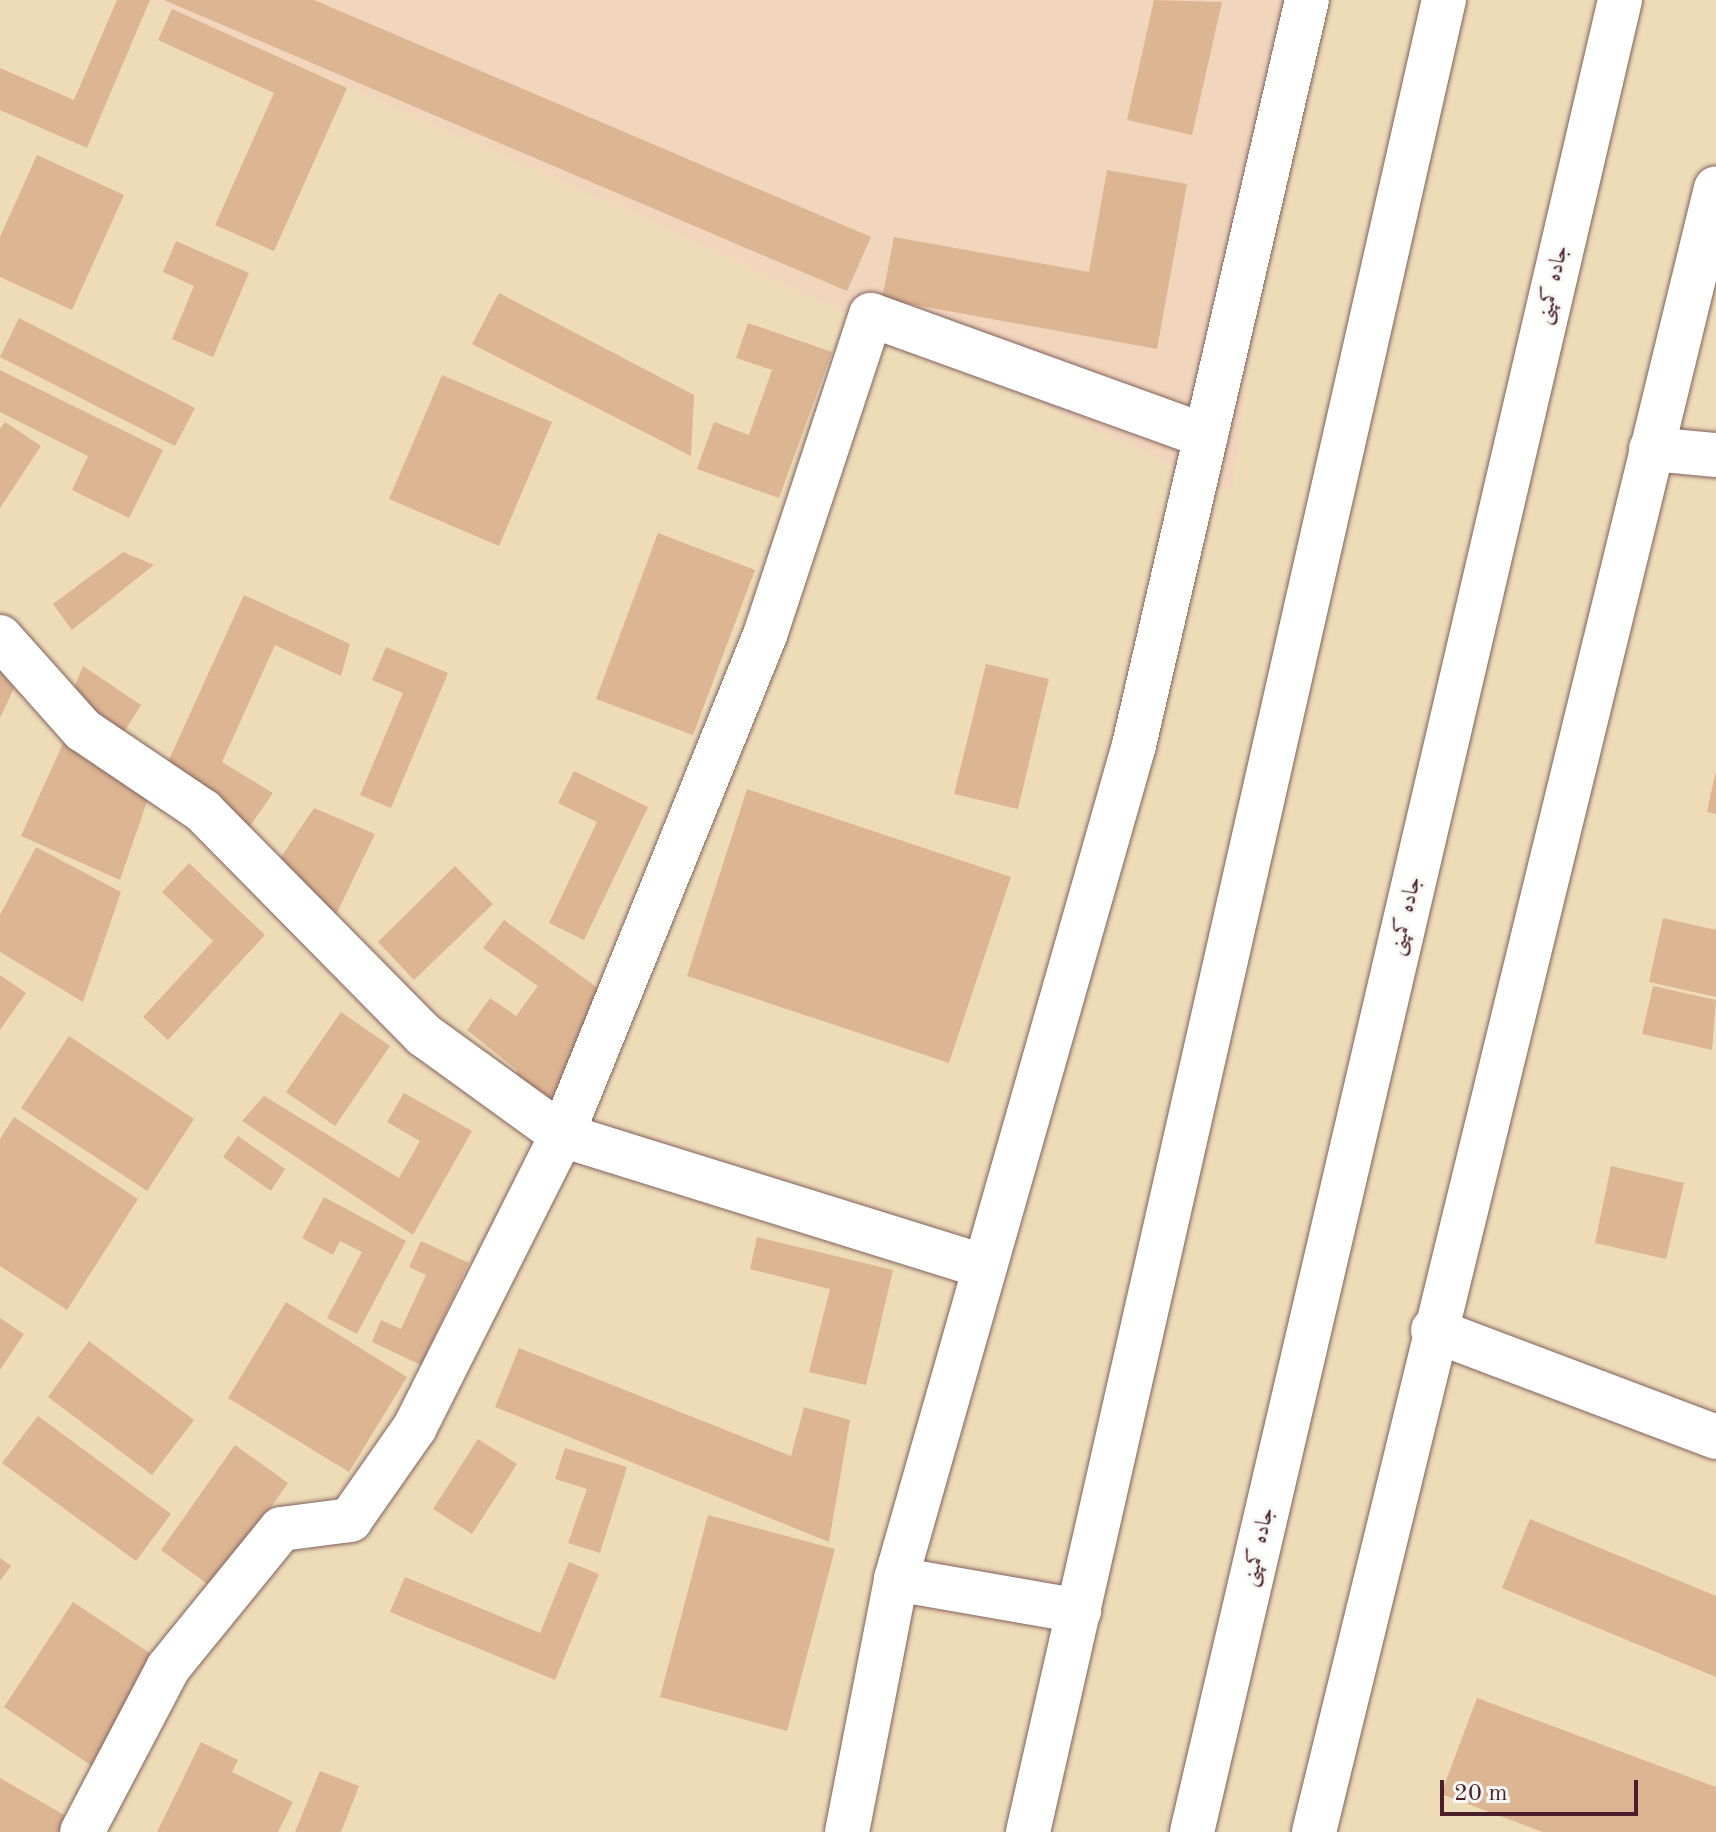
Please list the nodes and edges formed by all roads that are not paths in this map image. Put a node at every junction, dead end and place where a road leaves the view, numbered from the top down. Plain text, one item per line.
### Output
1 (1307, 0) edge
2 (1444, 0) edge
3 (1620, 0) edge
4 (1716, 188) edge
5 (1206, 436) junction
6 (1651, 449) junction
7 (1716, 455) edge
8 (0, 637) edge
9 (562, 1135) junction
10 (983, 1266) junction
11 (1433, 1330) junction
12 (1716, 1437) edge
13 (896, 1579) junction
14 (1079, 1611) junction
15 (82, 1832) edge
16 (847, 1832) edge
17 (1028, 1832) edge
18 (1192, 1832) edge
19 (1314, 1832) edge

1 - 5 main road
2 - 14 main road
3 - 18 main road, جاده کمپنی
4 - 6 main road
5 - 9 main road
5 - 10 main road
6 - 7 main road
6 - 11 main road
8 - 9 main road
9 - 10 main road
9 - 15 main road
10 - 13 main road
11 - 12 main road
11 - 19 main road
13 - 14 main road
13 - 16 main road
14 - 17 main road

